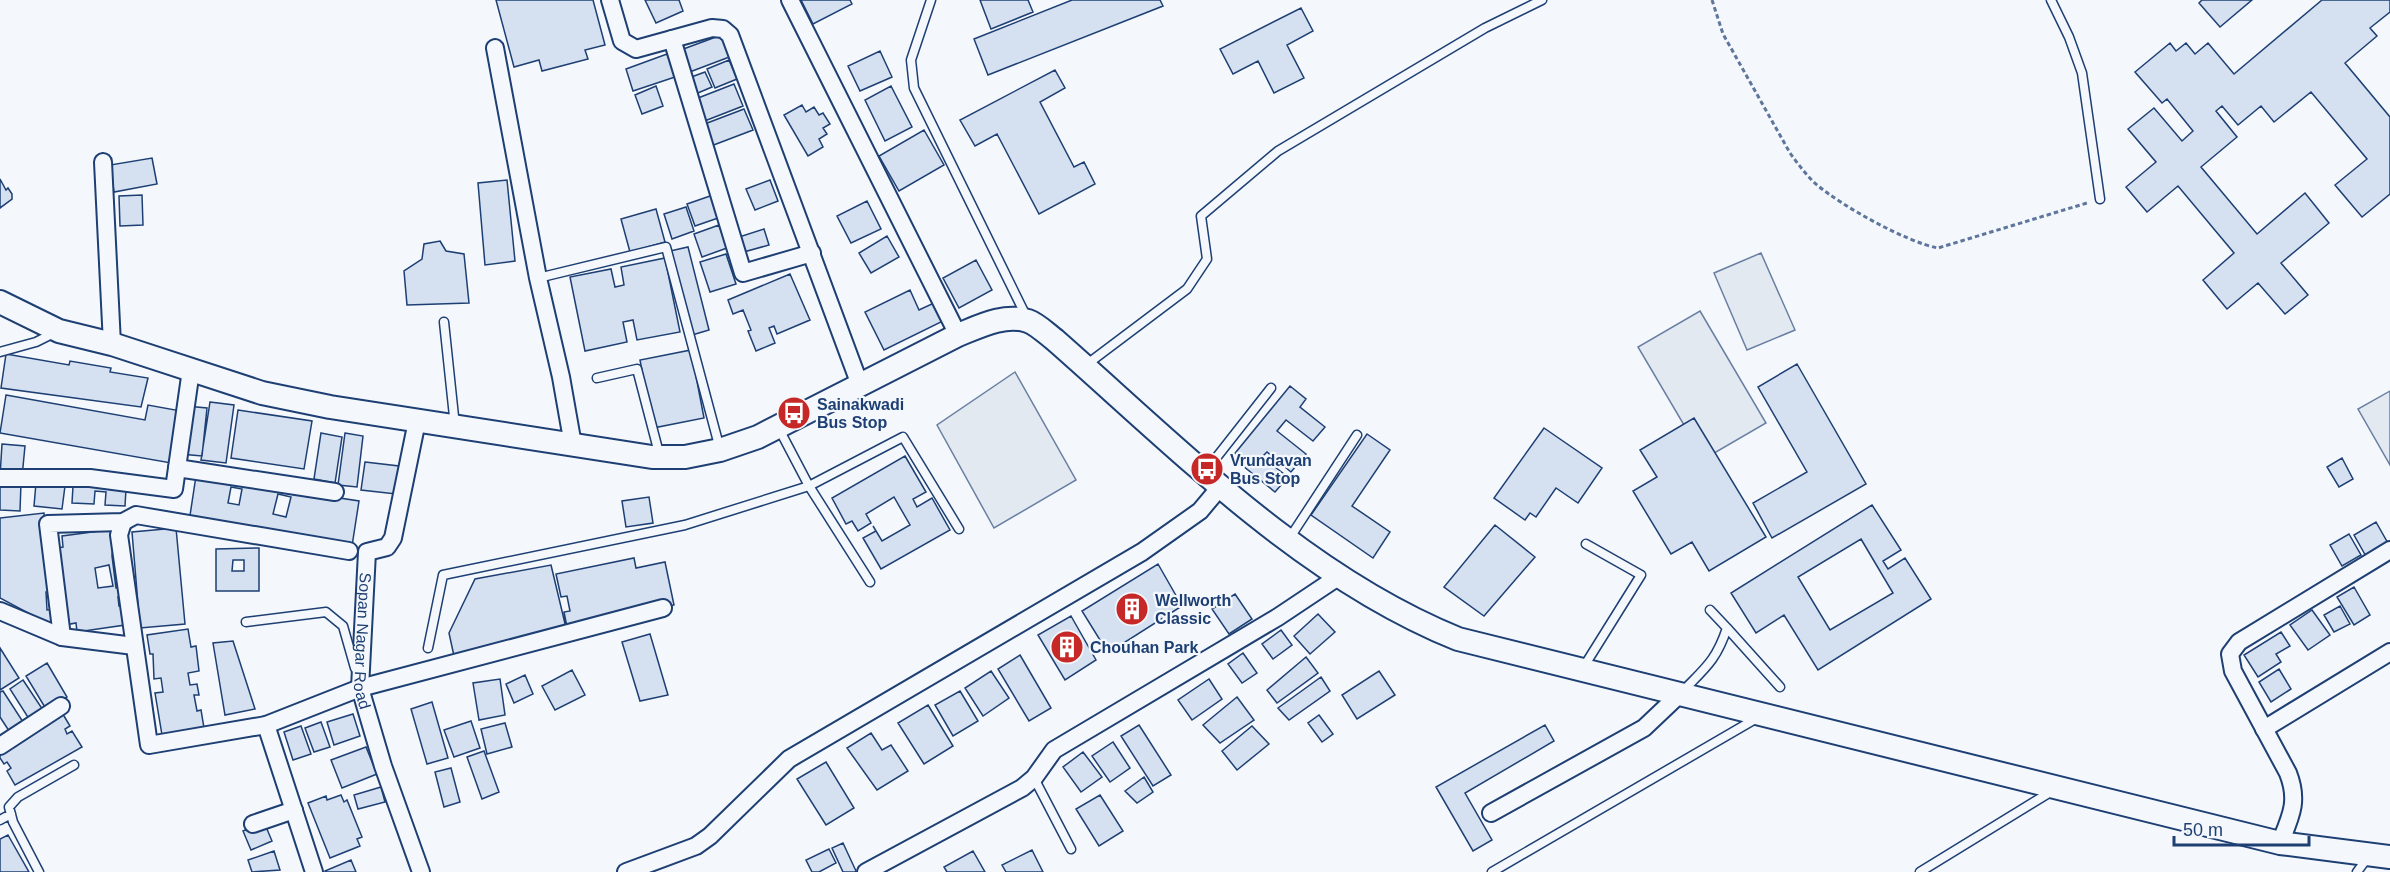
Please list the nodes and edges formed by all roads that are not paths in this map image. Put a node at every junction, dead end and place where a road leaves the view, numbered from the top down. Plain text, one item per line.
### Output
1 (610, 0) edge
2 (790, 0) edge
3 (931, 0) edge
4 (1542, 0) edge
5 (2051, 0) edge
6 (672, 39) junction
7 (495, 48) dead end
8 (103, 162) dead end
9 (2100, 199) road end
10 (812, 253) junction
11 (538, 278) junction
12 (0, 302) edge
13 (1028, 321) junction
14 (444, 322) dead end
15 (59, 331) junction
16 (958, 335) junction
17 (112, 344) junction
18 (0, 352) edge
19 (1085, 366) junction
20 (191, 370) junction
21 (597, 378) dead end
22 (860, 385) junction
23 (1271, 388) dead end
24 (417, 421) junction
25 (777, 426) junction
26 (455, 427) junction
27 (1357, 435) dead end
28 (573, 445) junction
29 (720, 450) junction
30 (660, 457) junction
31 (177, 468) junction
32 (0, 478) edge
33 (1213, 479) junction
34 (809, 486) junction
35 (335, 492) dead end
36 (123, 522) junction
37 (959, 529) dead end
38 (1289, 539) junction
39 (1586, 544) dead end
40 (348, 550) dead end
41 (2390, 550) edge
42 (1338, 577) junction
43 (870, 582) dead end
44 (663, 608) dead end
45 (1710, 610) dead end
46 (0, 611) edge
47 (246, 622) dead end
48 (1727, 628) junction
49 (62, 637) junction
50 (134, 646) junction
51 (428, 648) dead end
52 (2390, 652) edge
53 (1583, 668) junction
54 (1780, 687) dead end
55 (360, 688) junction
56 (1682, 693) junction
57 (61, 706) dead end
58 (1765, 713) junction
59 (266, 725) junction
60 (2264, 729) junction
61 (0, 746) edge
62 (74, 765) dead end
63 (1034, 778) junction
64 (2060, 786) junction
65 (294, 810) junction
66 (1491, 813) dead end
67 (11, 814) junction
68 (0, 820) edge
69 (253, 824) dead end
70 (2280, 843) junction
71 (1071, 849) dead end
72 (2372, 861) edge
73 (39, 872) edge
74 (314, 872) edge
75 (421, 872) edge
76 (626, 872) edge
77 (866, 872) edge
78 (1492, 872) edge
79 (1920, 872) edge

1 - 6 street
2 - 16 street
3 - 13 lane
4 - 19 lane
5 - 9 lane
6 - 10 street
6 - 10 street
7 - 11 street
8 - 17 street
10 - 22 street
11 - 28 street
11 - 29 lane
12 - 15 street
13 - 16 street
13 - 19 street
14 - 26 lane
15 - 17 street
15 - 18 lane
16 - 22 street
17 - 20 street
19 - 33 street
20 - 24 street
20 - 31 street
21 - 30 lane
22 - 25 street
23 - 33 lane
24 - 26 street
24 - 55 street, Sopan Nagar Road
25 - 29 street
25 - 34 lane
26 - 28 street
27 - 38 lane
28 - 30 street
29 - 30 street
31 - 32 street
31 - 35 street
33 - 38 street
33 - 76 street
34 - 37 lane
34 - 43 lane
34 - 51 lane
36 - 40 street
36 - 49 street
36 - 50 street
38 - 42 street
39 - 53 lane
41 - 60 street
42 - 53 street
42 - 63 street
44 - 55 street
45 - 48 lane
46 - 49 street
47 - 55 lane
48 - 54 lane
48 - 56 lane
49 - 50 street
50 - 59 street
52 - 60 street
53 - 56 street
55 - 59 street
55 - 75 street, Sopan Nagar Road
56 - 58 street
56 - 66 street
57 - 61 street
58 - 64 street
58 - 78 lane
59 - 65 street
60 - 70 street
62 - 67 lane
63 - 71 lane
63 - 77 street
64 - 70 street
64 - 79 lane
65 - 69 street
65 - 74 street
67 - 68 lane
67 - 73 lane
70 - 72 street

